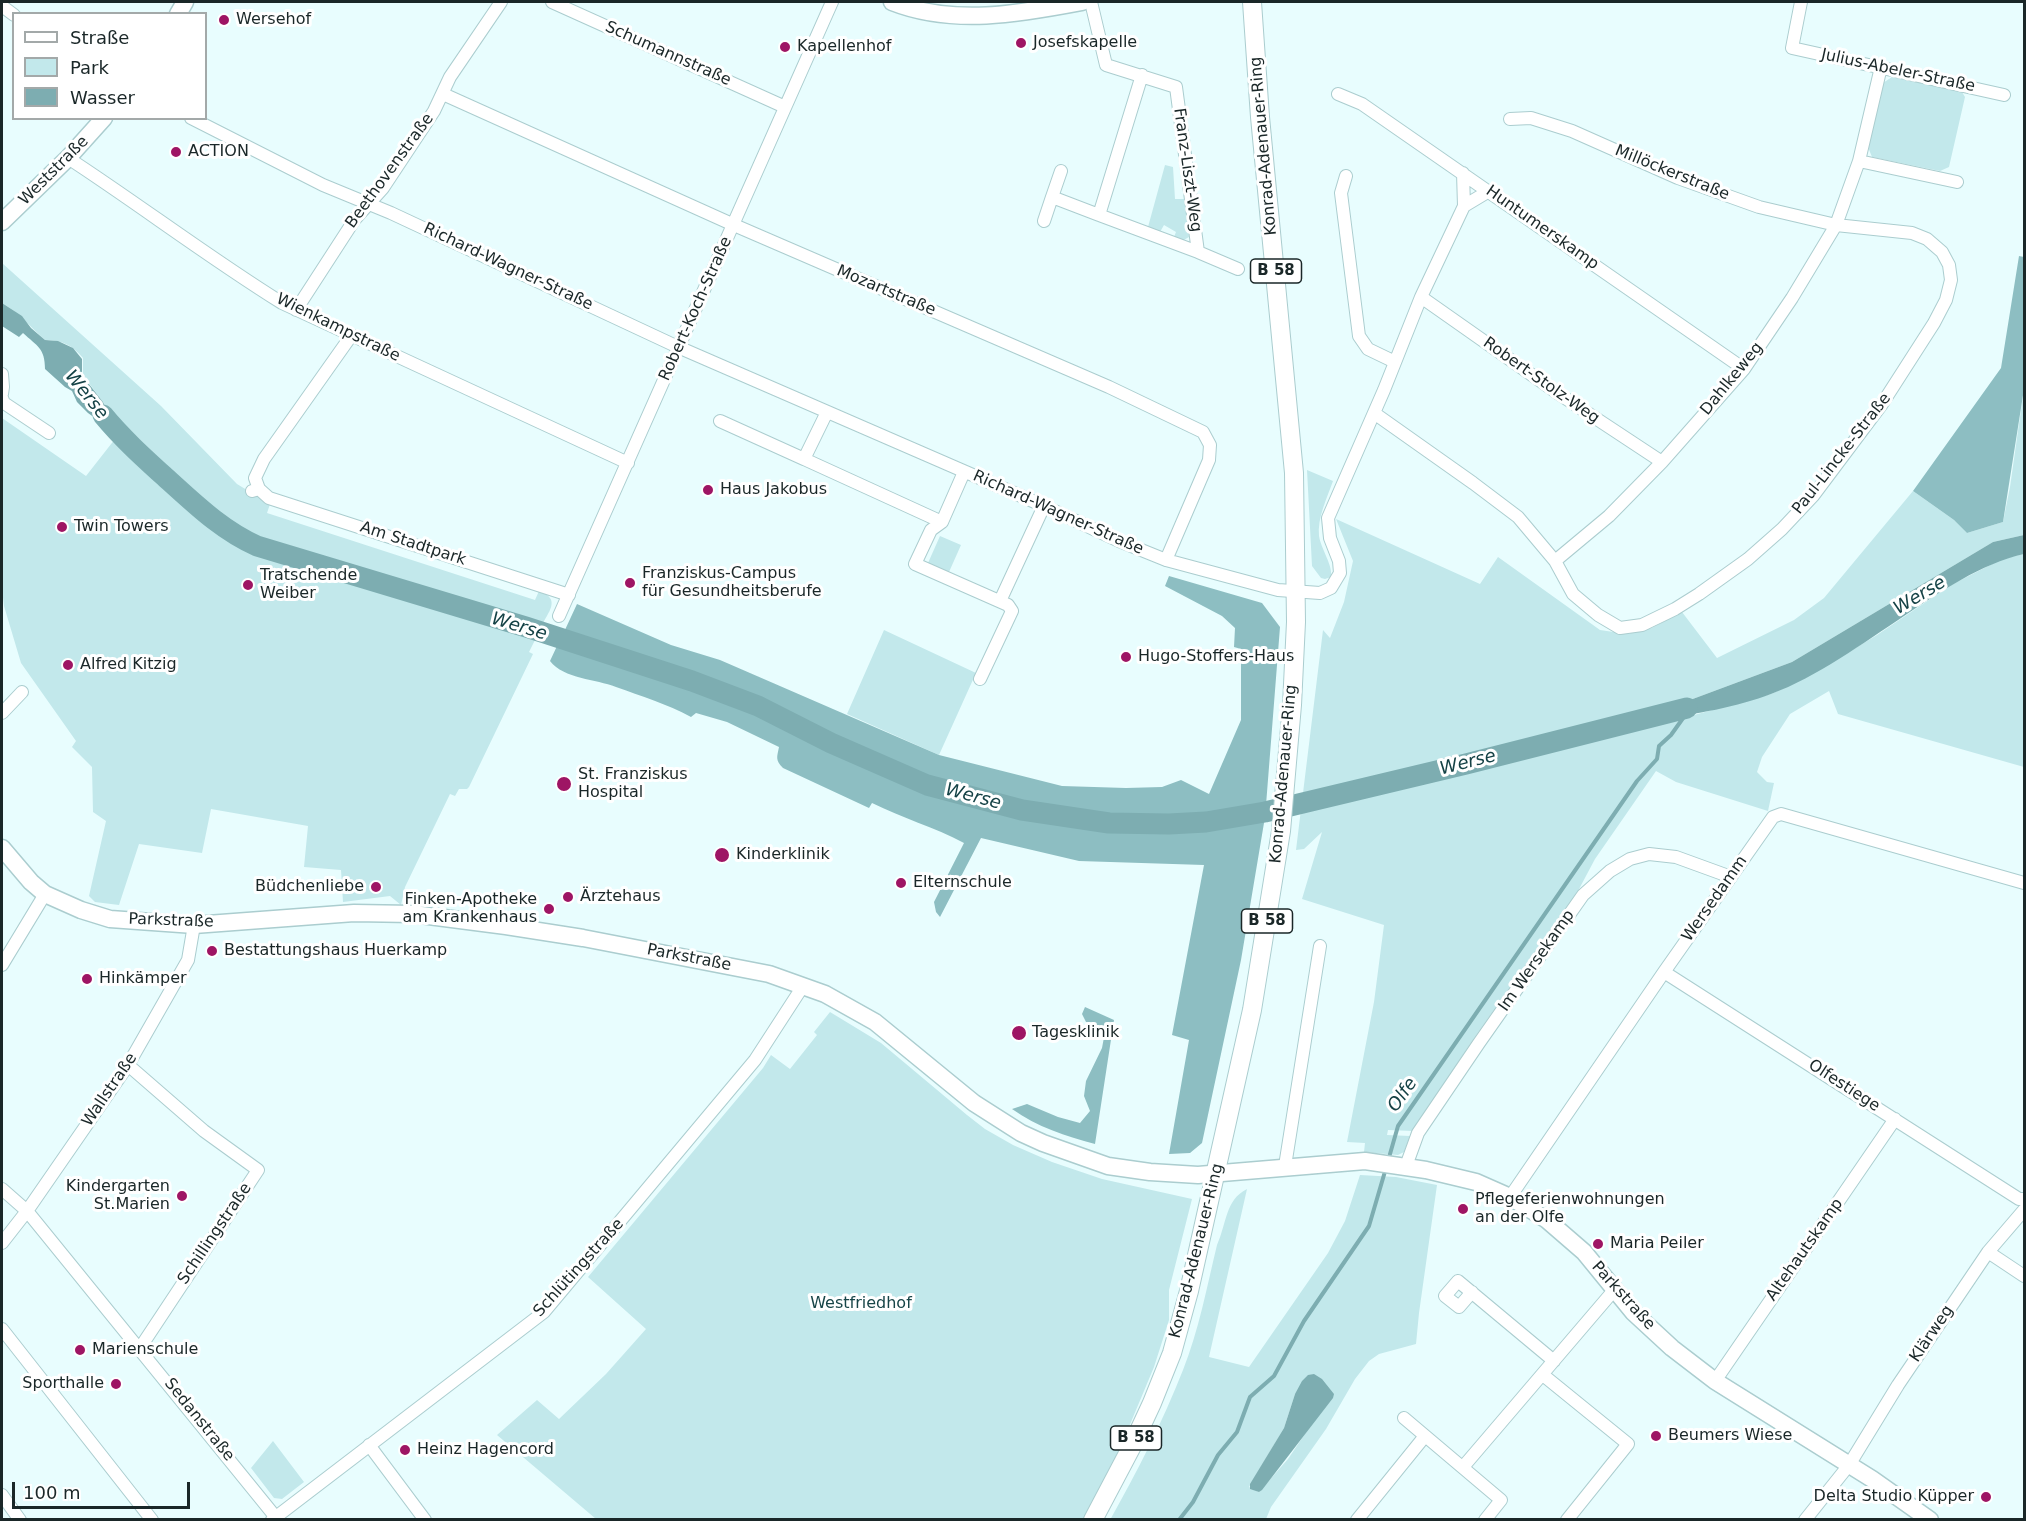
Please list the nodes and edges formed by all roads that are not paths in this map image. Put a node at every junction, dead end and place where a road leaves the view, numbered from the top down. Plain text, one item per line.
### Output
1 (4, 2) edge
2 (501, 2) edge
3 (552, 2) edge
4 (832, 2) edge
5 (892, 2) edge
6 (1082, 2) edge
7 (1091, 2) edge
8 (1252, 2) edge
9 (1801, 2) edge
10 (2, 6) edge
11 (1881, 67) junction
12 (1142, 75) junction
13 (1338, 93) dead end
14 (443, 94) junction
15 (2004, 95) dead end
16 (784, 106) junction
17 (1510, 119) dead end
18 (102, 120) edge
19 (195, 120) edge
20 (68, 158) junction
21 (1859, 161) junction
22 (1060, 171) dead end
23 (1463, 173) junction
24 (1346, 176) dead end
25 (1957, 182) dead end
26 (1489, 190) junction
27 (1052, 197) junction
28 (367, 204) junction
29 (1464, 206) junction
30 (1099, 215) junction
31 (1044, 220) dead end
32 (2, 222) edge
33 (734, 225) junction
34 (1836, 225) junction
35 (1198, 252) junction
36 (1238, 269) dead end
37 (1421, 297) junction
38 (296, 310) junction
39 (351, 336) junction
40 (678, 347) junction
41 (1395, 362) junction
42 (1744, 369) junction
43 (2, 374) edge
44 (2, 396) edge
45 (827, 412) junction
46 (1374, 413) junction
47 (720, 421) dead end
48 (49, 433) dead end
49 (804, 459) junction
50 (1662, 462) junction
51 (628, 463) junction
52 (964, 472) junction
53 (1044, 506) junction
54 (942, 522) junction
55 (1166, 560) junction
56 (1555, 561) junction
57 (1296, 592) junction
58 (568, 595) junction
59 (1000, 601) junction
60 (559, 616) dead end
61 (980, 679) dead end
62 (22, 692) dead end
63 (2, 713) edge
64 (2, 848) edge
65 (1731, 877) junction
66 (2025, 883) edge
67 (45, 894) junction
68 (195, 925) junction
69 (1320, 946) dead end
70 (2, 965) edge
71 (1664, 972) junction
72 (803, 986) junction
73 (128, 1065) junction
74 (1895, 1119) junction
75 (1393, 1164) junction
76 (1286, 1166) junction
77 (1217, 1175) junction
78 (2, 1189) edge
79 (1510, 1197) junction
80 (2025, 1199) edge
81 (2025, 1210) edge
82 (27, 1211) junction
83 (2, 1243) edge
84 (1988, 1252) junction
85 (2025, 1276) edge
86 (1615, 1289) junction
87 (1472, 1292) dead end
88 (2, 1329) edge
89 (140, 1348) junction
90 (1554, 1361) junction
91 (1543, 1375) junction
92 (1715, 1381) junction
93 (1404, 1418) dead end
94 (1425, 1436) junction
95 (369, 1445) junction
96 (1849, 1465) junction
97 (1463, 1467) junction
98 (2, 1495) edge
99 (275, 1518) edge
100 (20, 1520) edge
101 (152, 1520) edge
102 (424, 1520) edge
103 (1093, 1520) edge
104 (1357, 1520) edge
105 (1485, 1520) edge
106 (1567, 1520) edge
107 (1805, 1520) edge
108 (1930, 1520) edge

1 - 10 street
2 - 14 street, Beethovenstraße
3 - 16 street, Schumannstraße
4 - 16 street, Robert-Koch-Straße
5 - 6 street
7 - 12 street, Franz-Liszt-Weg
8 - 57 main road, Konrad-Adenauer-Ring / B 58
9 - 11 street, Julius-Abeler-Straße
11 - 15 street, Julius-Abeler-Straße
11 - 21 street, Dahlkeweg
12 - 30 street
12 - 35 street, Franz-Liszt-Weg
13 - 23 street, Huntumerskamp
14 - 28 street, Beethovenstraße
14 - 33 street, Mozartstraße
16 - 33 street, Robert-Koch-Straße
17 - 34 street, Millöckerstraße
18 - 20 street, Weststraße
19 - 28 street, Richard-Wagner-Straße
20 - 32 street, Weststraße
20 - 38 street, Wienkampstraße
21 - 25 street
21 - 34 street, Dahlkeweg
22 - 27 street
23 - 26 street, Huntumerskamp
23 - 29 street
24 - 41 street
26 - 29 street
26 - 42 street, Huntumerskamp
27 - 30 street, Franz-Liszt-Weg
27 - 31 street
28 - 38 street, Beethovenstraße
28 - 40 street, Richard-Wagner-Straße
29 - 37 street
30 - 35 street, Franz-Liszt-Weg
33 - 40 street, Robert-Koch-Straße
33 - 55 street, Mozartstraße
34 - 42 street, Dahlkeweg
34 - 56 street, Paul-Lincke-Straße
35 - 36 street, Franz-Liszt-Weg
37 - 41 street
37 - 50 street, Robert-Stolz-Weg
38 - 39 street, Wienkampstraße
39 - 51 street, Wienkampstraße
39 - 58 street, Am Stadtpark
40 - 45 street, Richard-Wagner-Straße
40 - 51 street, Robert-Koch-Straße
41 - 46 street
42 - 50 street, Dahlkeweg
43 - 44 street
44 - 48 street
45 - 49 street
45 - 52 street, Richard-Wagner-Straße
46 - 56 street
46 - 57 street
47 - 49 street
49 - 54 street
50 - 56 street, Dahlkeweg
51 - 58 street, Robert-Koch-Straße
52 - 53 street, Richard-Wagner-Straße
52 - 54 street
53 - 55 street, Richard-Wagner-Straße
53 - 59 street
54 - 59 street
55 - 57 street, Richard-Wagner-Straße
57 - 77 main road, Konrad-Adenauer-Ring / B 58
58 - 60 street, Robert-Koch-Straße
59 - 61 street
62 - 63 street
64 - 67 street
65 - 66 street, Wersedamm
65 - 71 street, Wersedamm
65 - 75 street, Im Wersekamp
67 - 68 street, Parkstraße
67 - 70 street
68 - 72 street, Parkstraße
68 - 73 street, Wallstraße
69 - 76 street
71 - 74 street, Olfestiege
71 - 79 street, Wersedamm
72 - 77 street, Parkstraße
72 - 95 street, Schlütingstraße
73 - 82 street, Wallstraße
73 - 89 street, Schillingstraße
74 - 80 street, Olfestiege
74 - 92 street, Altehautskamp
75 - 76 street, Parkstraße
75 - 79 street, Parkstraße
76 - 77 street, Parkstraße
77 - 103 main road, Konrad-Adenauer-Ring / B 58
78 - 82 street, Sedanstraße
79 - 86 street, Parkstraße
81 - 84 street, Klärweg
82 - 83 street, Wallstraße
82 - 89 street, Sedanstraße
84 - 85 street
84 - 96 street, Klärweg
86 - 90 street
86 - 92 street, Parkstraße
87 - 90 street
88 - 101 street
89 - 99 street, Sedanstraße
90 - 91 street
91 - 97 street
91 - 106 street
92 - 96 street, Parkstraße
93 - 94 street
94 - 97 street
94 - 104 street
95 - 99 street, Schlütingstraße
95 - 102 street
96 - 107 street, Klärweg
96 - 108 street, Parkstraße
97 - 105 street
98 - 100 street

